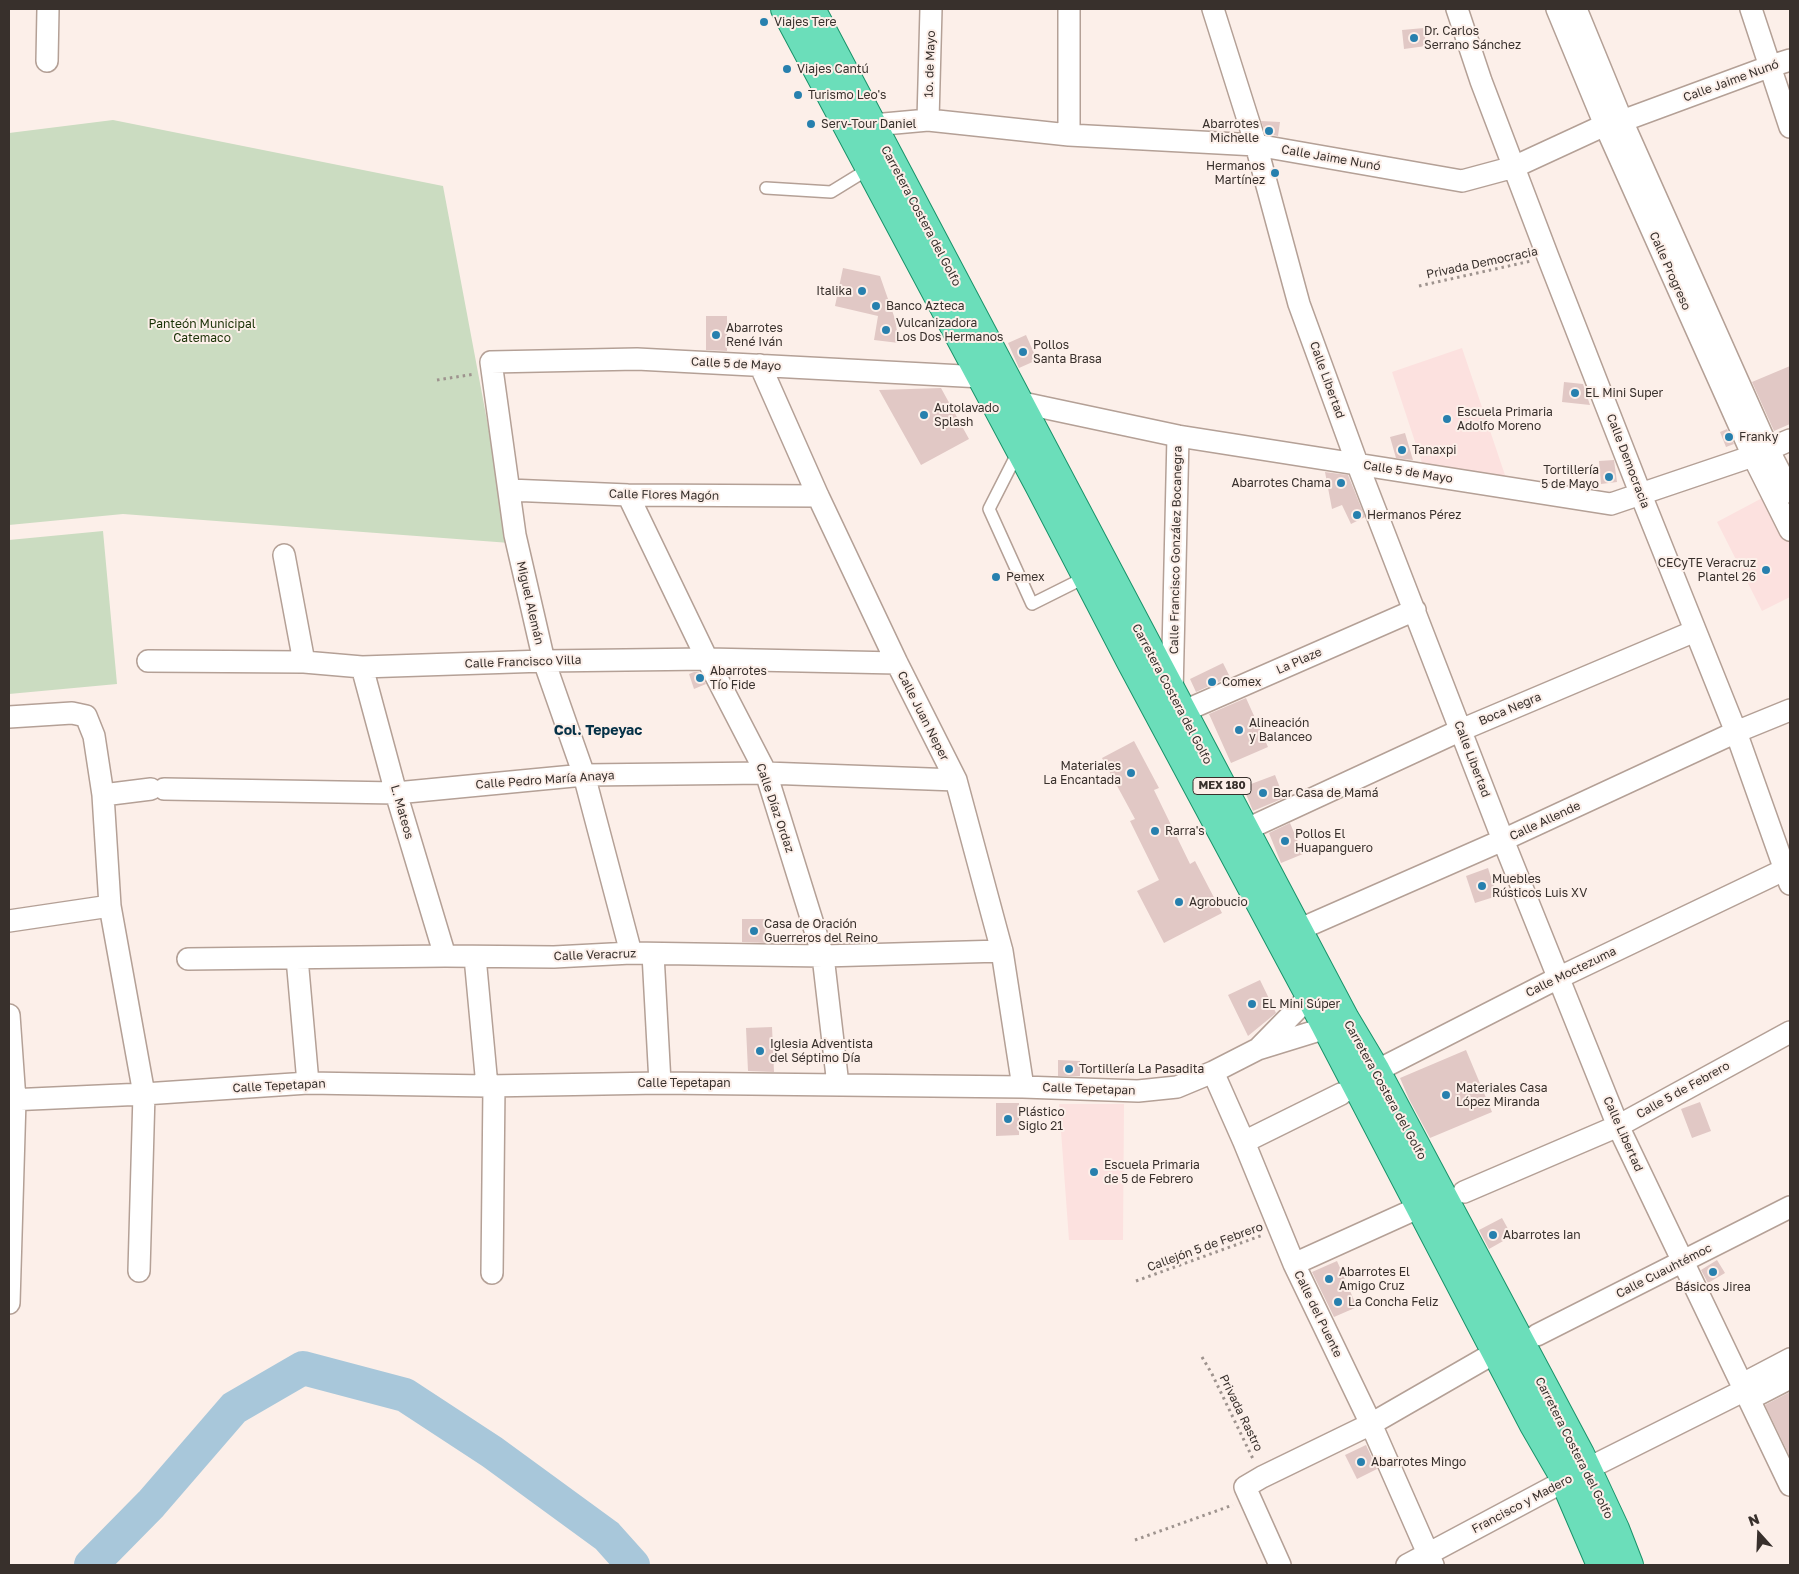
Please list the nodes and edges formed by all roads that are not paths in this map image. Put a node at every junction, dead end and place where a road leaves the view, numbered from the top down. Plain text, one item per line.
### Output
1 (48, 9) edge
2 (785, 9) edge
3 (811, 9) edge
4 (931, 9) edge
5 (1069, 9) edge
6 (1214, 9) edge
7 (1457, 9) edge
8 (1557, 9) edge
9 (1576, 9) edge
10 (1751, 9) edge
11 (47, 61) dead end
12 (1781, 63) edge
13 (928, 120) junction
14 (1614, 123) junction
15 (1790, 127) edge
16 (864, 131) junction
17 (1068, 135) junction
18 (1256, 145) junction
19 (1514, 167) junction
20 (870, 168) junction
21 (766, 188) dead end
22 (760, 365) junction
23 (492, 367) joint
24 (982, 377) junction
25 (1018, 402) junction
26 (1178, 436) junction
27 (1790, 440) edge
28 (1029, 443) junction
29 (1761, 453) junction
30 (1357, 463) junction
31 (509, 490) junction
32 (1790, 492) edge
33 (1641, 494) junction
34 (628, 495) junction
35 (818, 496) junction
36 (1790, 530) edge
37 (284, 555) dead end
38 (1097, 573) junction
39 (1415, 610) junction
40 (1695, 631) junction
41 (707, 659) junction
42 (148, 661) dead end
43 (544, 661) junction
44 (304, 662) junction
45 (897, 664) junction
46 (362, 667) junction
47 (1177, 703) junction
48 (1790, 710) edge
49 (9, 717) edge
50 (1461, 730) junction
51 (1736, 732) junction
52 (766, 773) junction
53 (584, 775) junction
54 (956, 780) junction
55 (396, 792) junction
56 (103, 795) junction
57 (1245, 830) junction
58 (1503, 840) junction
59 (1788, 874) edge
60 (110, 906) junction
61 (9, 921) edge
62 (1298, 930) junction
63 (1002, 951) junction
64 (631, 953) junction
65 (653, 954) junction
66 (445, 956) junction
67 (823, 956) junction
68 (297, 958) junction
69 (475, 958) junction
70 (188, 959) dead end
71 (1558, 978) junction
72 (1319, 991) junction
73 (9, 1014) edge
74 (1335, 1024) junction
75 (1790, 1032) edge
76 (1258, 1050) junction
77 (1213, 1072) junction
78 (1357, 1081) junction
79 (308, 1083) junction
80 (660, 1083) junction
81 (838, 1085) junction
82 (490, 1086) junction
83 (1023, 1087) junction
84 (144, 1094) junction
85 (12, 1100) edge
86 (1618, 1126) junction
87 (1398, 1138) junction
88 (1244, 1142) junction
89 (1464, 1192) dead end
90 (1790, 1206) edge
91 (1420, 1207) junction
92 (1684, 1261) junction
93 (1294, 1264) junction
94 (139, 1271) dead end
95 (492, 1273) dead end
96 (9, 1303) edge
97 (1537, 1335) dead end
98 (1496, 1352) junction
99 (1790, 1359) edge
100 (1790, 1378) edge
101 (1744, 1390) junction
102 (1371, 1424) junction
103 (1576, 1475) junction
104 (1790, 1486) edge
105 (1430, 1560) edge
106 (1280, 1565) edge
107 (1406, 1565) edge
108 (1601, 1565) edge
109 (1629, 1565) edge

1 - 11 street
2 - 16 main road, Carretera Costera del Golfo / MEX 180
3 - 16 main road, Carretera Costera del Golfo / MEX 180
4 - 13 street, 1o. de Mayo
5 - 17 street
6 - 18 street, Calle Libertad
7 - 19 street, Calle Democracia
8 - 14 street, Calle Progreso
9 - 14 street, Calle Progreso
10 - 12 street
12 - 14 street, Calle Jaime Nunó
12 - 15 street
13 - 16 street, Calle Jaime Nunó
13 - 17 street, Calle Jaime Nunó
14 - 19 street, Calle Jaime Nunó
14 - 29 street, Calle Progreso
16 - 20 main road, Carretera Costera del Golfo / MEX 180
16 - 25 main road, Carretera Costera del Golfo / MEX 180
17 - 18 street, Calle Jaime Nunó
18 - 19 street, Calle Jaime Nunó
18 - 30 street, Calle Libertad
19 - 33 street, Calle Democracia
20 - 21 lane
20 - 24 main road, Carretera Costera del Golfo / MEX 180
22 - 23 street, Calle 5 de Mayo
22 - 24 street, Calle 5 de Mayo
22 - 35 street, Calle Juan Neper
23 - 31 street, Miguel Alemán
24 - 28 main road, Carretera Costera del Golfo / MEX 180
25 - 26 street, Calle 5 de Mayo
25 - 28 main road, Carretera Costera del Golfo / MEX 180
26 - 30 street, Calle 5 de Mayo
26 - 47 street, Calle Francisco González Bocanegra
27 - 29 street, Calle 5 de Mayo
28 - 38 main road, Carretera Costera del Golfo / MEX 180
28 - 38 lane
29 - 32 street, Calle Progreso
29 - 33 street, Calle 5 de Mayo
29 - 36 street, Calle Progreso
30 - 33 street, Calle 5 de Mayo
30 - 39 street, Calle Libertad
31 - 34 street, Calle Flores Magón
31 - 43 street, Miguel Alemán
33 - 40 street, Calle Democracia
34 - 35 street, Calle Flores Magón
34 - 41 street, Calle Díaz Ordaz
35 - 45 street, Calle Juan Neper
37 - 44 street
38 - 47 main road, Carretera Costera del Golfo / MEX 180
38 - 72 main road, Carretera Costera del Golfo / MEX 180
39 - 47 street, La Plaze
39 - 50 street, Calle Libertad
40 - 50 street, Boca Negra
40 - 51 street, Calle Democracia
41 - 43 street, Calle Francisco Villa
41 - 45 street, Calle Francisco Villa
41 - 52 street, Calle Díaz Ordaz
42 - 44 street, Calle Francisco Villa
43 - 46 street, Calle Francisco Villa
43 - 53 street, Miguel Alemán
44 - 46 street, Calle Francisco Villa
45 - 54 street, Calle Juan Neper
46 - 55 street, L. Mateos
47 - 57 main road, Carretera Costera del Golfo / MEX 180
48 - 51 street, Calle Allende
49 - 56 street
50 - 57 street, Boca Negra
50 - 58 street, Calle Libertad
51 - 58 street, Calle Allende
51 - 59 street, Calle Democracia
52 - 53 street, Calle Pedro María Anaya
52 - 54 street, Calle Pedro María Anaya
52 - 67 street, Calle Díaz Ordaz
53 - 55 street, Calle Pedro María Anaya
53 - 64 street, Miguel Alemán
54 - 63 street, Calle Juan Neper
55 - 56 street, Calle Pedro María Anaya
55 - 66 street, L. Mateos
56 - 60 street
57 - 62 main road, Carretera Costera del Golfo / MEX 180
58 - 62 street, Calle Allende
58 - 71 street, Calle Libertad
59 - 71 street, Calle Moctezuma
60 - 61 street
60 - 84 street
62 - 72 main road, Carretera Costera del Golfo / MEX 180
63 - 67 street, Calle Veracruz
63 - 83 street, Calle Juan Neper
64 - 65 street, Calle Veracruz
64 - 69 street, Calle Veracruz
65 - 67 street, Calle Veracruz
65 - 80 street
66 - 68 street, Calle Veracruz
66 - 69 street, Calle Veracruz
67 - 81 street, Calle Díaz Ordaz
68 - 70 street, Calle Veracruz
68 - 79 street
69 - 82 street
71 - 78 street, Calle Moctezuma
71 - 86 street, Calle Libertad
72 - 74 main road, Carretera Costera del Golfo / MEX 180
72 - 76 street
73 - 85 street
74 - 76 street, Calle Tepetapan
74 - 78 main road, Carretera Costera del Golfo / MEX 180
75 - 86 street, Calle 5 de Febrero
76 - 77 street, Calle Tepetapan
77 - 83 street, Calle Tepetapan
77 - 88 street, Calle del Puente
78 - 87 main road, Carretera Costera del Golfo / MEX 180
78 - 88 street, Calle Moctezuma
79 - 82 street, Calle Tepetapan
79 - 84 street, Calle Tepetapan
80 - 81 street, Calle Tepetapan
80 - 82 street, Calle Tepetapan
81 - 83 street, Calle Tepetapan
82 - 95 street
84 - 85 street, Calle Tepetapan
84 - 94 street
85 - 96 street
86 - 89 street, Calle 5 de Febrero
86 - 92 street, Calle Libertad
87 - 91 main road, Carretera Costera del Golfo / MEX 180
87 - 103 main road, Carretera Costera del Golfo / MEX 180
88 - 93 street, Calle del Puente
90 - 92 street, Calle Cuauhtémoc
91 - 93 street
91 - 98 main road, Carretera Costera del Golfo / MEX 180
92 - 97 street, Calle Cuauhtémoc
92 - 101 street, Calle Libertad
93 - 102 street, Calle del Puente
98 - 102 street
98 - 103 main road, Carretera Costera del Golfo / MEX 180
99 - 101 street, Francisco y Madero
100 - 101 street, Francisco y Madero
101 - 103 street, Francisco y Madero
101 - 104 street, Calle Libertad
102 - 105 street, Calle del Puente
102 - 106 street
103 - 105 street, Francisco y Madero
103 - 108 main road, Carretera Costera del Golfo / MEX 180
103 - 109 main road, Carretera Costera del Golfo / MEX 180
105 - 107 street, Francisco y Madero

